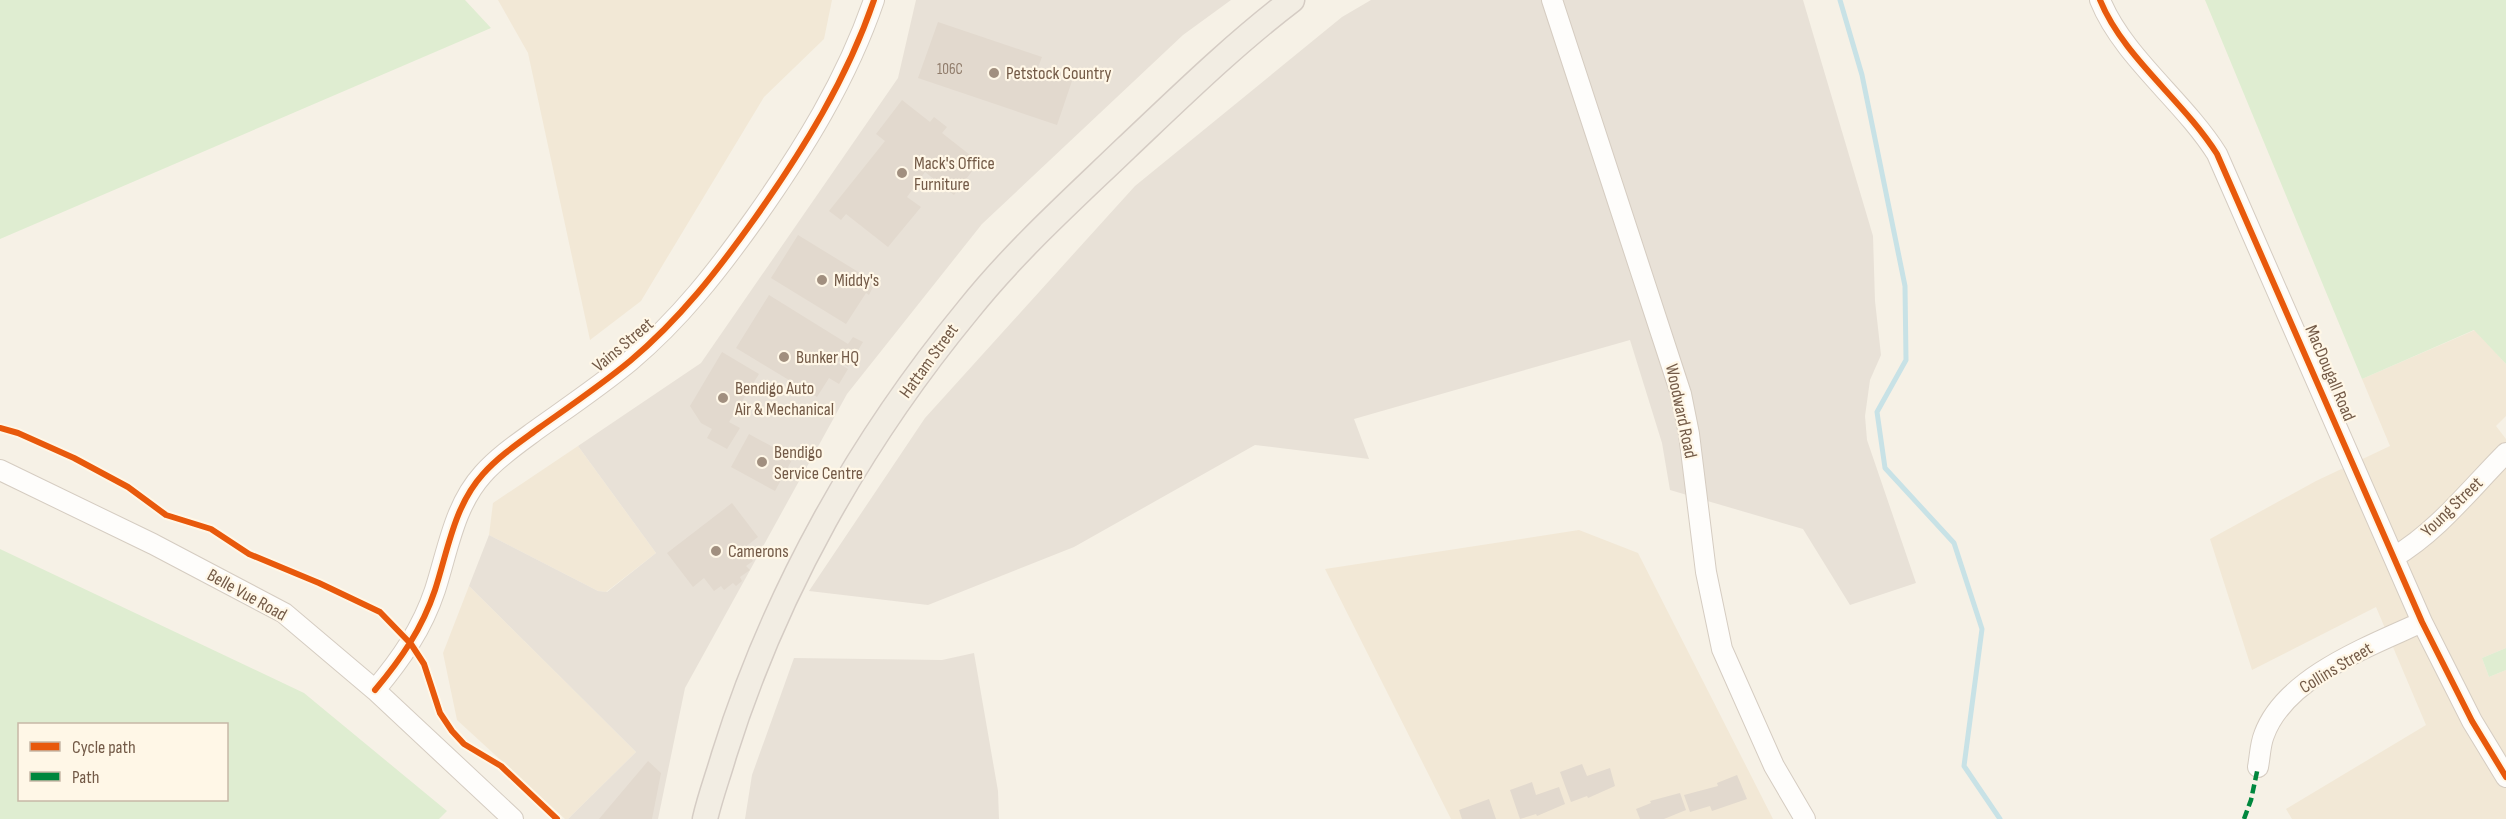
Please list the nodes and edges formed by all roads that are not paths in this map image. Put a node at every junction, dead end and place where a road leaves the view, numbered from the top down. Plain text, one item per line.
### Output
1 (874, 0) edge
2 (1292, 0) edge
3 (1552, 0) edge
4 (2100, 0) edge
5 (2506, 453) edge
6 (0, 470) edge
7 (2394, 557) junction
8 (2422, 622) junction
9 (375, 690) junction
10 (2258, 767) dead end
11 (2506, 777) edge
12 (513, 819) edge
13 (705, 819) edge
14 (1805, 819) edge

1 - 9 street, Vains Street
2 - 13 main road, Hattam Street
3 - 14 street, Woodward Road
4 - 7 street, MacDougall Road
5 - 7 street, Young Street
6 - 9 street, Belle Vue Road
7 - 8 street, MacDougall Road
8 - 10 street, Collins Street
8 - 11 street, MacDougall Road
9 - 12 street, Belle Vue Road

